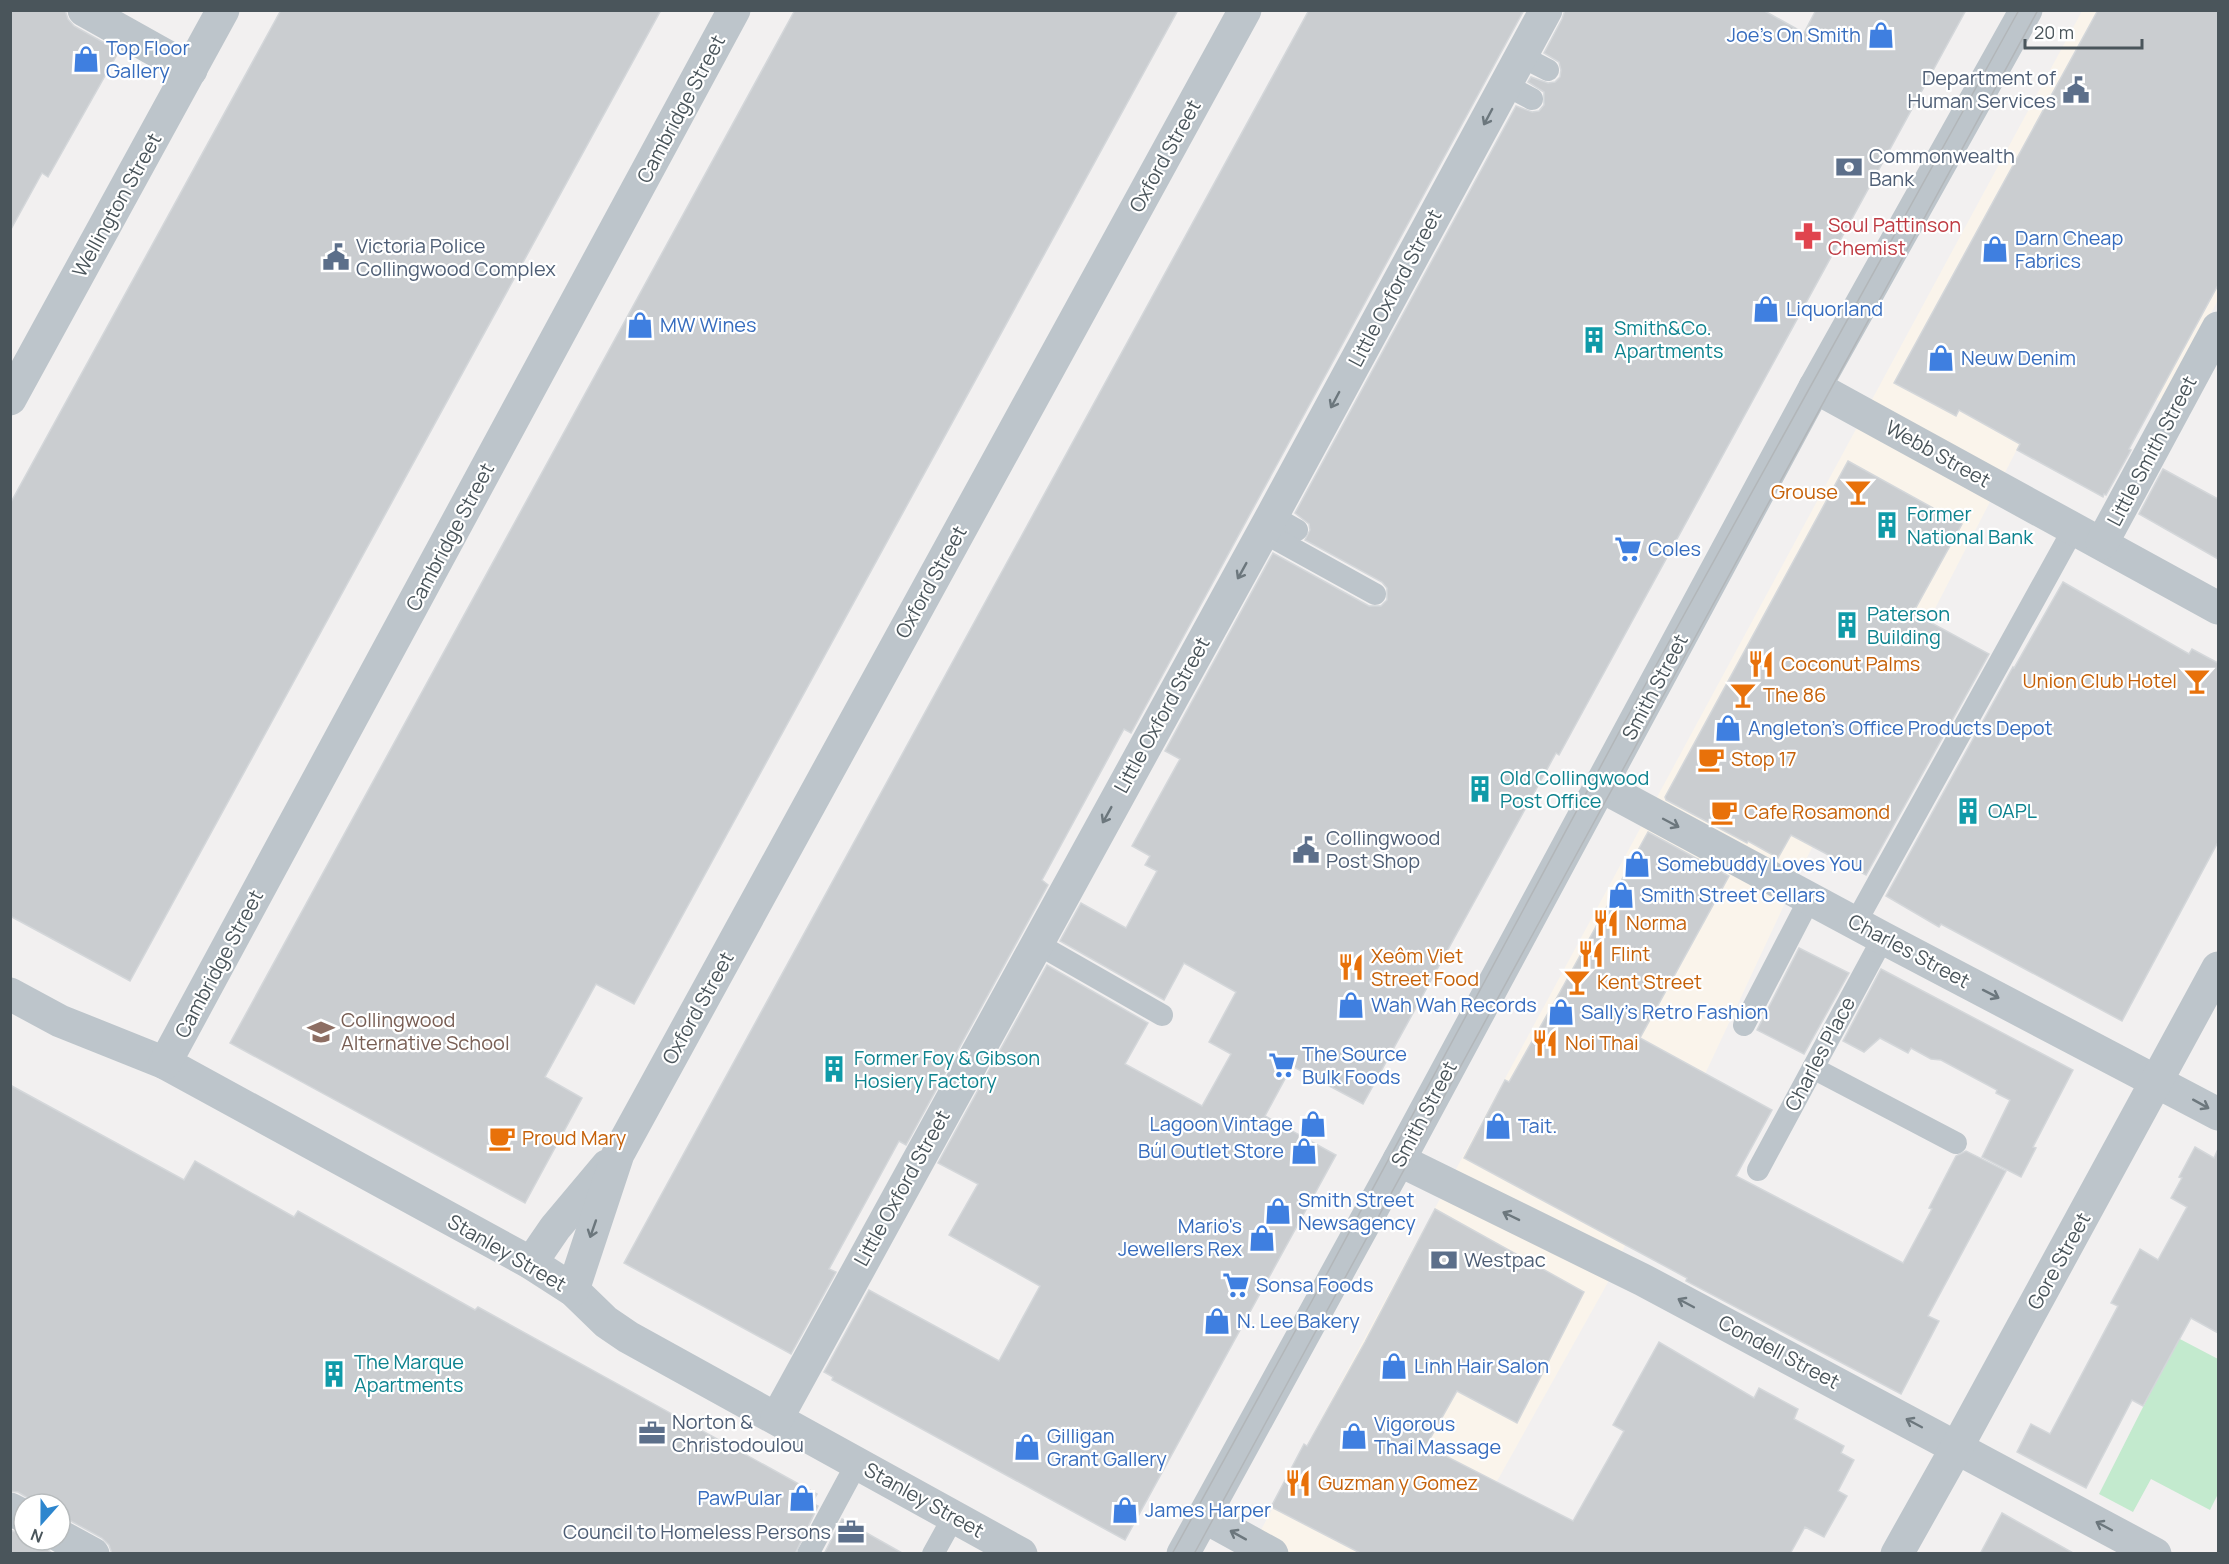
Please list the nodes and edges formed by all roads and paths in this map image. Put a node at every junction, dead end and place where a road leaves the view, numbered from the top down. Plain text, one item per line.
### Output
1 (84, 10) edge
2 (223, 10) edge
3 (734, 10) edge
4 (1245, 10) edge
5 (1546, 10) edge
6 (2026, 10) edge
7 (191, 70) junction
8 (2218, 328) edge
9 (1815, 387) junction
10 (10, 399) edge
11 (1283, 519) junction
12 (2088, 536) junction
13 (1375, 594) dead end
14 (2218, 608) edge
15 (1601, 786) junction
16 (1810, 898) junction
17 (1869, 930) junction
18 (1036, 943) junction
19 (2218, 968) edge
20 (10, 994) edge
21 (1162, 1016) dead end
22 (1744, 1025) dead end
23 (165, 1063) junction
24 (1813, 1068) junction
25 (2157, 1080) junction
26 (2218, 1114) edge
27 (1956, 1143) dead end
28 (618, 1154) junction
29 (1399, 1160) junction
30 (1758, 1170) dead end
31 (531, 1263) junction
32 (573, 1290) junction
33 (777, 1418) junction
34 (1957, 1447) junction
35 (857, 1463) junction
36 (954, 1516) junction
37 (1203, 1516) junction
38 (72, 1543) edge
39 (93, 1554) edge
40 (808, 1554) edge
41 (933, 1554) edge
42 (1021, 1554) edge
43 (1183, 1554) edge
44 (1272, 1554) edge
45 (1897, 1554) edge
46 (2155, 1554) edge

1 - 7 street
2 - 7 street, Wellington Street
3 - 23 street, Cambridge Street
4 - 28 street, Oxford Street
5 -> 11 street, Little Oxford Street
6 - 9 street, Smith Street
7 - 10 street, Wellington Street
8 - 12 street, Little Smith Street
9 - 12 street, Webb Street
9 - 15 street, Smith Street
11 - 13 lane
11 -> 18 street, Little Oxford Street
12 - 14 street, Webb Street
12 - 17 lane, Charles Place
15 -> 16 street, Charles Street
15 - 29 street, Smith Street
16 - 17 street, Charles Street
16 - 22 lane
17 - 24 lane, Charles Place
17 -> 25 street, Charles Street
18 - 21 lane
18 - 33 street, Little Oxford Street
19 - 25 street, Gore Street
20 - 23 street, Stanley Street
23 - 31 street, Stanley Street
24 - 27 lane
24 - 30 lane, Charles Place
25 -> 26 street, Charles Street
25 - 34 street, Gore Street
28 - 31 street, Oxford Street
28 -> 32 street, Oxford Street
34 -> 29 street, Condell Street
29 - 37 street, Smith Street
31 - 32 street, Stanley Street
32 - 33 street, Stanley Street
33 - 35 street, Stanley Street
34 - 45 street, Gore Street
46 -> 34 street, Condell Street
35 - 36 street, Stanley Street
35 - 40 lane
36 - 41 lane
36 - 42 street, Stanley Street
37 - 43 street, Smith Street
44 -> 37 street
38 - 39 street

